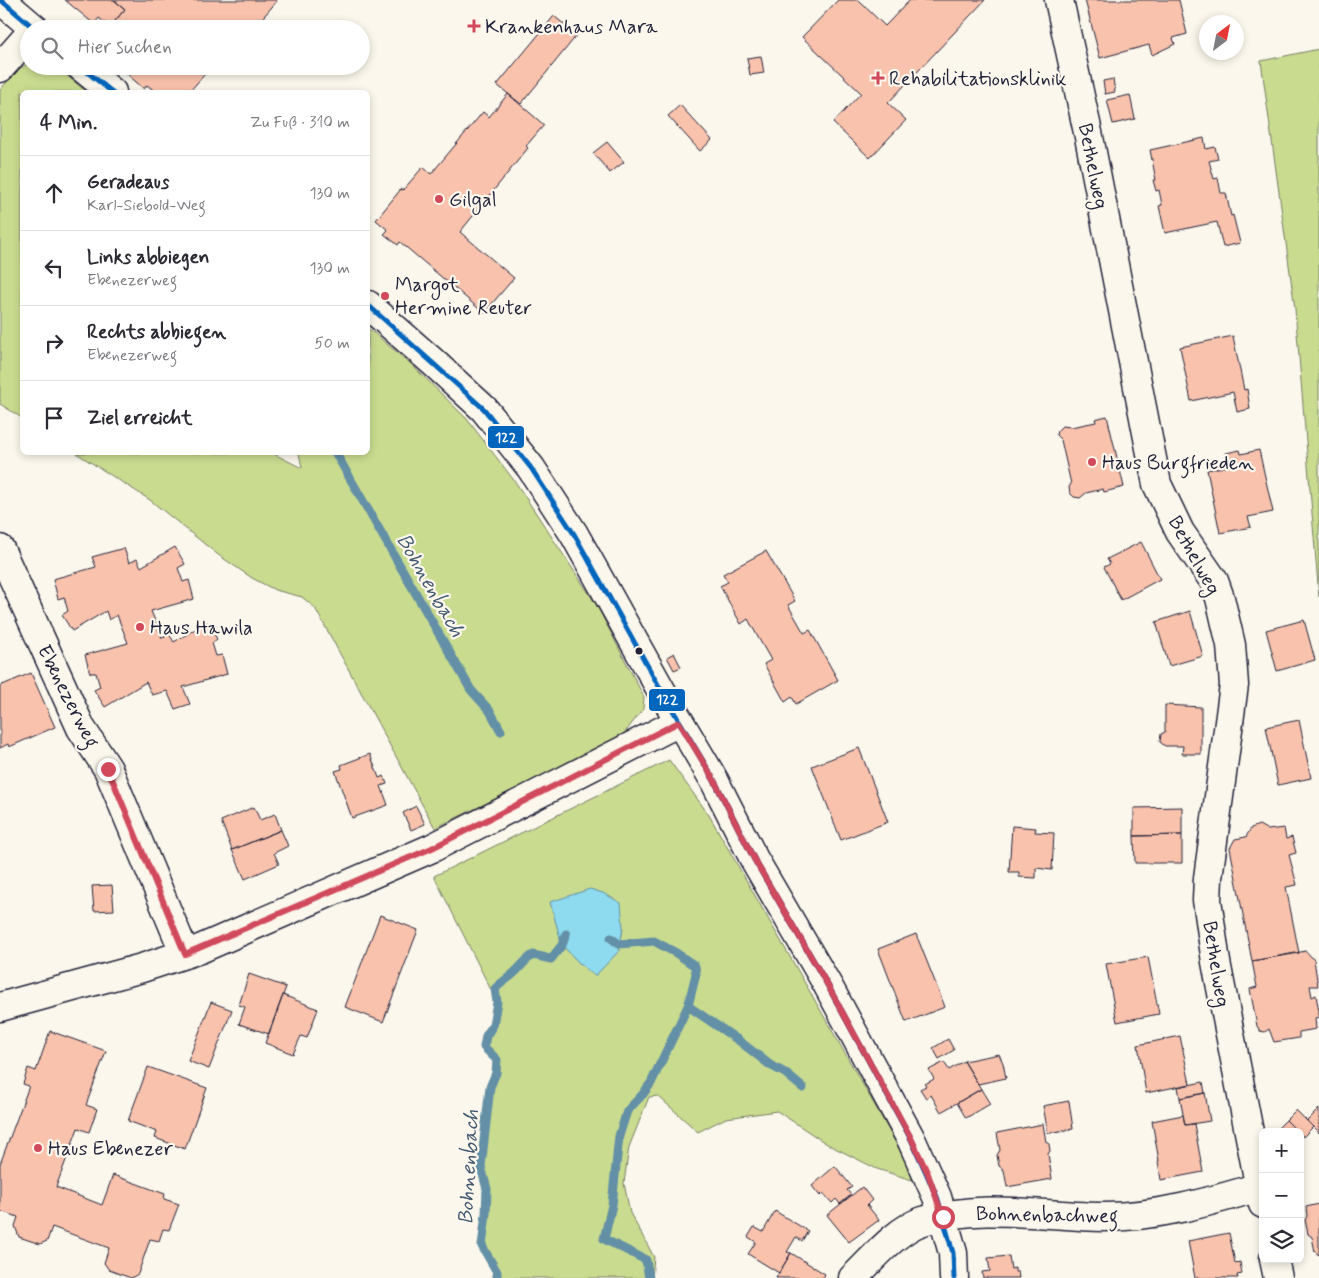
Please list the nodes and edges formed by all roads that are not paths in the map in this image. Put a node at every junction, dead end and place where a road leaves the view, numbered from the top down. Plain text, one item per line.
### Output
1 (1, 0) edge
2 (1059, 0) edge
3 (24, 20) edge
4 (20, 45) edge
5 (0, 68) edge
6 (91, 75) edge
7 (110, 90) edge
8 (370, 307) edge
9 (0, 549) edge
10 (679, 722) junction
11 (185, 954) junction
12 (0, 1007) edge
13 (1259, 1186) edge
14 (1259, 1196) edge
15 (943, 1217) junction
16 (1275, 1263) edge
17 (853, 1278) edge
18 (954, 1278) edge
19 (1278, 1278) edge

1 - 3 street
2 - 13 street, Bethelweg
4 - 5 street
6 - 7 street
8 - 10 street
9 - 11 street, Ebenezerweg
10 - 11 street
10 - 15 street
11 - 12 street
14 - 15 street, Bohnenbachweg
15 - 17 street, Bohnenbachweg
15 - 18 street
16 - 19 street

